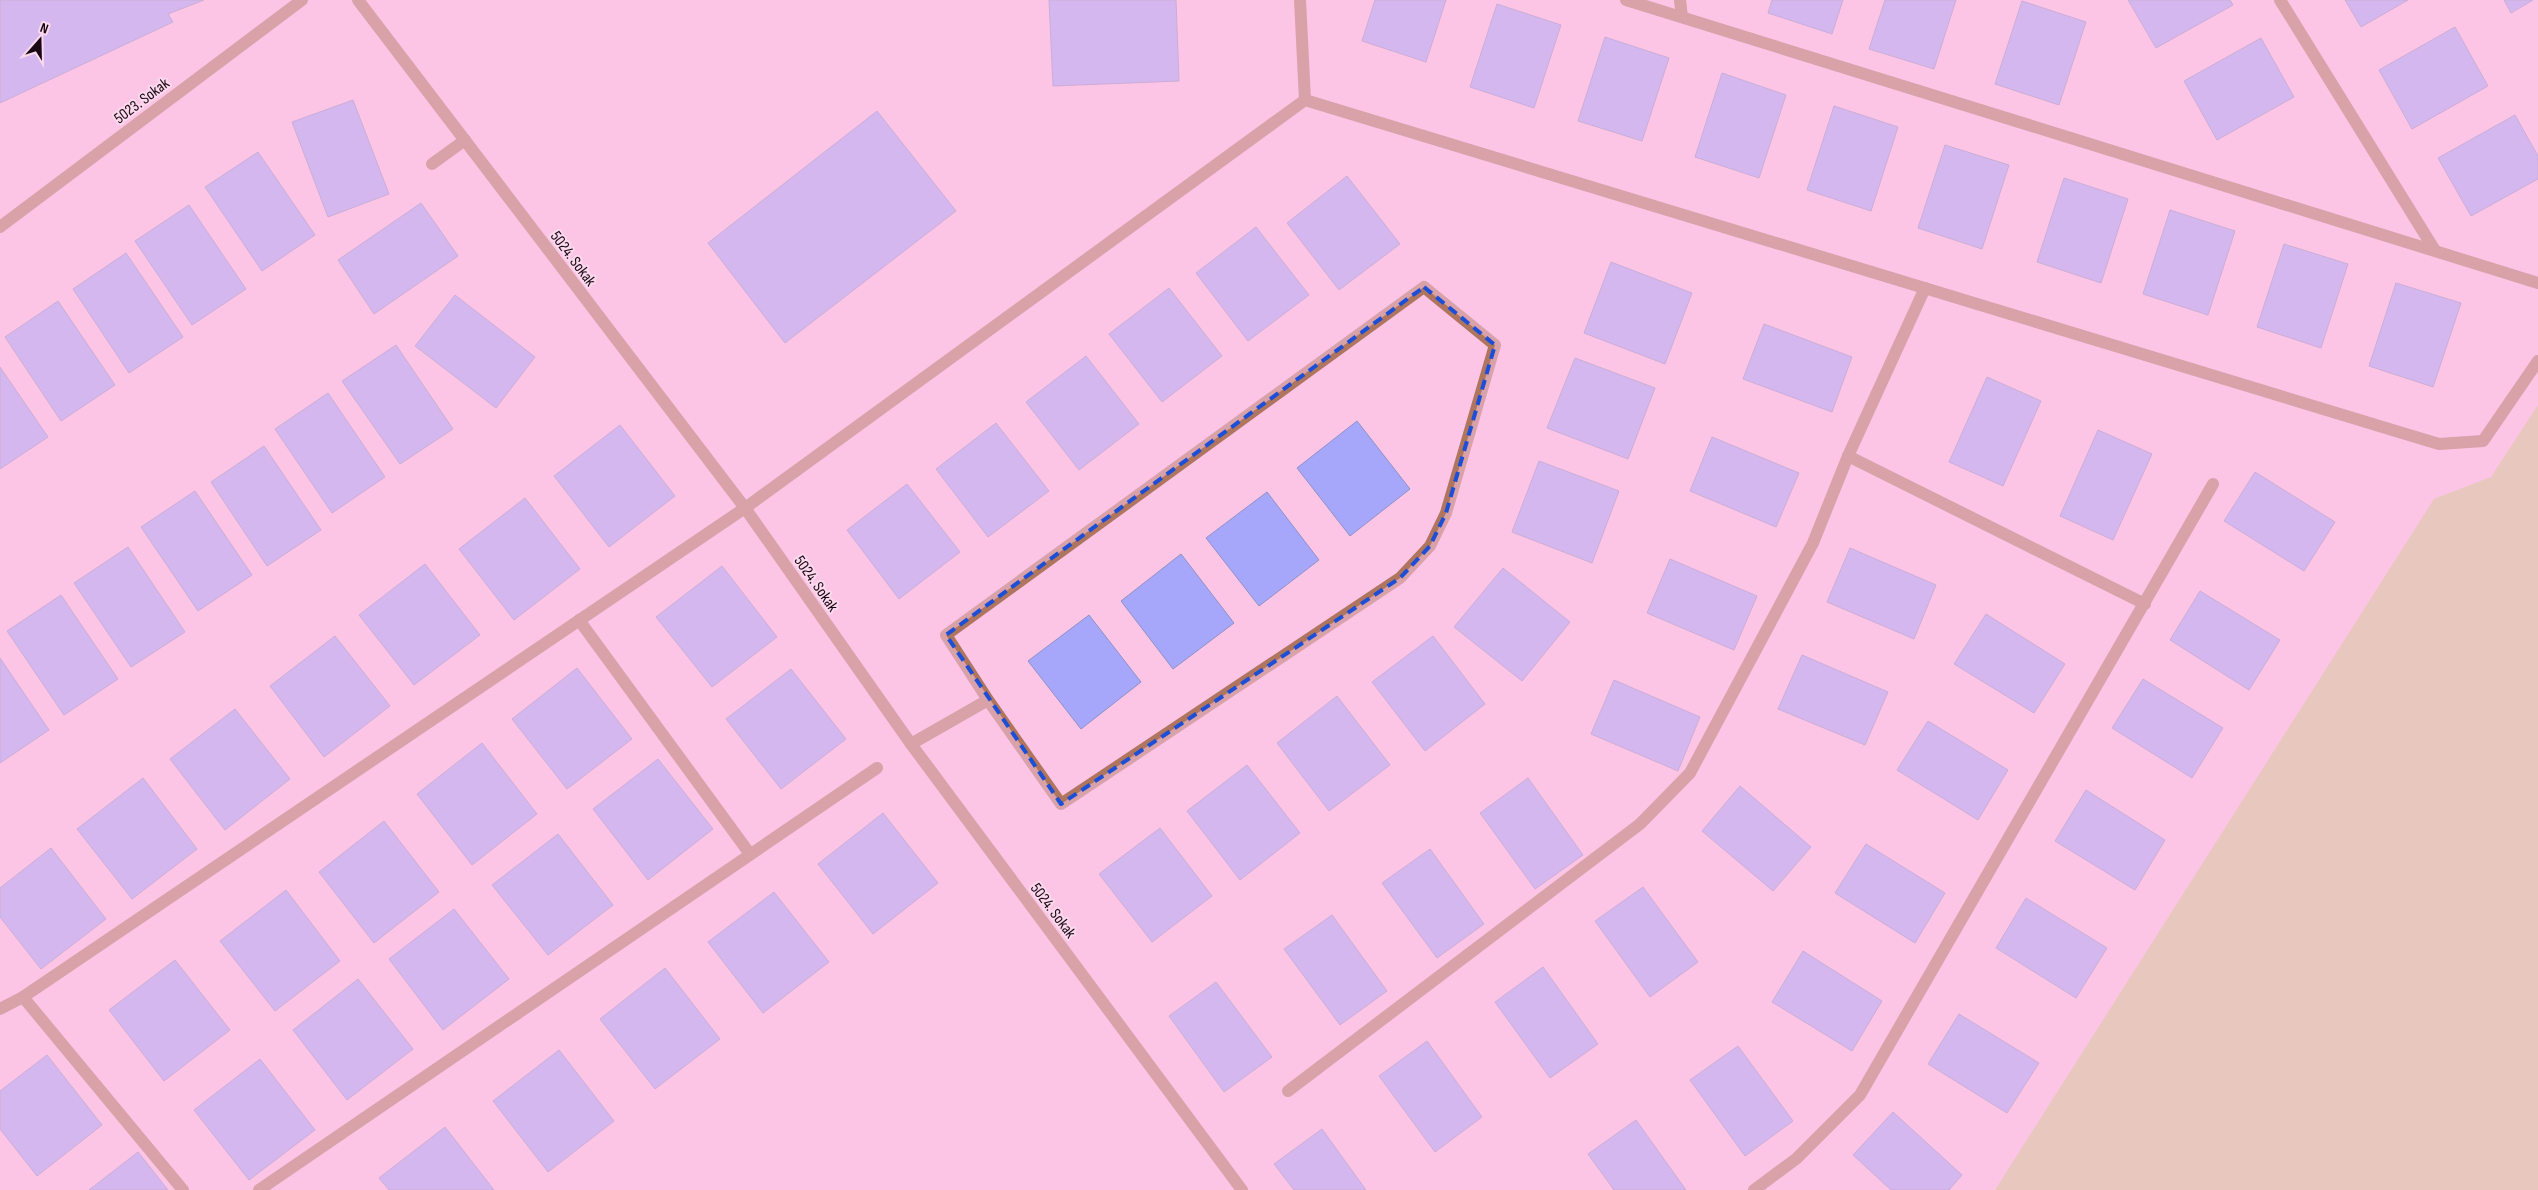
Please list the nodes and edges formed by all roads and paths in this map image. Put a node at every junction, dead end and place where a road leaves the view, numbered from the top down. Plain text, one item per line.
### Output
1 (302, 0) edge
2 (358, 0) edge
3 (1300, 0) edge
4 (1626, 0) edge
5 (1680, 0) edge
6 (2280, 0) edge
7 (1682, 17) junction
8 (1306, 100) junction
9 (465, 140) junction
10 (432, 164) dead end
11 (0, 227) edge
12 (2434, 249) junction
13 (2538, 282) edge
14 (1925, 288) junction
15 (2538, 361) edge
16 (1848, 456) junction
17 (2213, 484) dead end
18 (745, 508) junction
19 (2145, 604) junction
20 (580, 620) junction
21 (988, 700) junction
22 (911, 744) junction
23 (877, 768) dead end
24 (750, 854) junction
25 (23, 996) junction
26 (0, 1010) edge
27 (1288, 1091) dead end
28 (183, 1190) edge
29 (259, 1190) edge
30 (1242, 1190) edge
31 (1754, 1190) edge

1 - 11 street, 5023. Sokak
2 - 9 street, 5024. Sokak
3 - 8 street
4 - 7 street
5 - 7 street
6 - 12 street
7 - 12 street
8 - 14 street
8 - 18 street
9 - 10 street
9 - 18 street, 5024. Sokak
12 - 13 street
14 - 15 street
14 - 16 street
16 - 19 street
16 - 27 street
17 - 19 street
18 - 20 street
18 - 22 street, 5024. Sokak
19 - 31 street
20 - 24 street
20 - 25 street
21 - 21 street
21 - 22 street
22 - 30 street, 5024. Sokak
23 - 24 street
24 - 29 street
25 - 26 street
25 - 28 street

